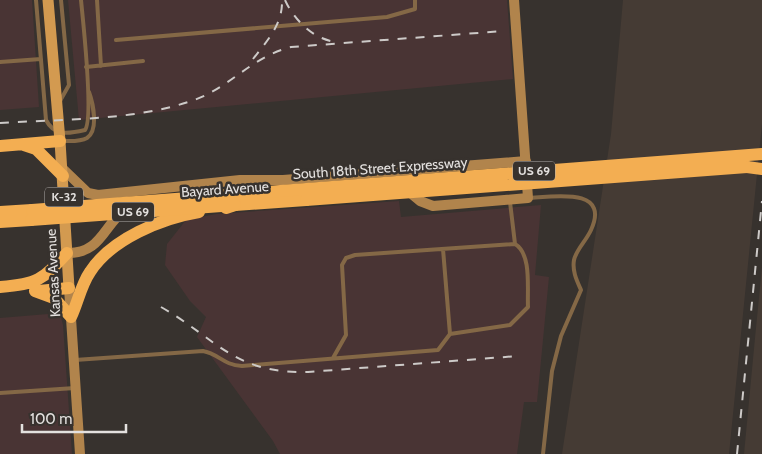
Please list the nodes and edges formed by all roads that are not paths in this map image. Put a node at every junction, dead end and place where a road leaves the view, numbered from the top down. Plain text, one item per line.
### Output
1 (36, 0) edge
2 (48, 0) edge
3 (61, 0) edge
4 (81, 0) edge
5 (97, 0) edge
6 (415, 0) edge
7 (514, 0) edge
8 (116, 40) dead end
9 (41, 60) junction
10 (143, 61) dead end
11 (0, 62) edge
12 (101, 66) junction
13 (86, 67) junction
14 (88, 90) junction
15 (56, 107) junction
16 (60, 137) junction
17 (0, 138) edge
18 (24, 144) junction
19 (0, 146) edge
20 (762, 154) edge
21 (526, 161) junction
22 (762, 166) edge
23 (747, 167) junction
24 (762, 170) edge
25 (62, 172) junction
26 (528, 198) junction
27 (510, 199) junction
28 (235, 205) junction
29 (0, 212) edge
30 (31, 215) junction
31 (0, 222) edge
32 (515, 244) junction
33 (443, 249) junction
34 (67, 253) junction
35 (0, 287) edge
36 (69, 288) junction
37 (35, 291) junction
38 (0, 294) edge
39 (71, 317) junction
40 (450, 334) junction
41 (333, 358) junction
42 (73, 360) junction
43 (76, 388) junction
44 (0, 393) edge
45 (80, 454) edge
46 (543, 454) edge

1 - 9 lane
2 - 15 main road, Kansas Avenue / K-32
3 - 15 lane
4 - 13 lane
5 - 12 lane
6 - 8 lane
7 - 21 street
9 - 11 lane
9 - 16 lane
10 - 12 lane
12 - 13 lane
13 - 14 lane
14 - 16 lane
14 - 16 lane
15 - 16 main road, Kansas Avenue / K-32
16 - 17 highway
16 - 18 highway
16 - 25 main road, Kansas Avenue / K-32
18 - 19 highway
18 - 25 highway
20 - 30 highway, South 18th Street Expressway / US 69, bridge
21 - 25 street
21 - 26 street
22 - 23 highway, South 18th Street Expressway
23 - 24 highway, US 69
23 - 28 highway, South 18th Street Expressway / US 69, bridge
25 - 34 main road, Kansas Avenue / K-32
26 - 27 street, Bayard Avenue
26 - 46 lane
27 - 32 lane
27 - 34 street, Bayard Avenue
28 - 30 highway, South 18th Street Expressway / US 69, bridge
28 - 39 highway, bridge
29 - 30 highway, South 18th Street Expressway / US 69
30 - 31 highway, South 18th Street Expressway / US 69
32 - 33 lane
32 - 40 lane
33 - 40 lane
33 - 41 lane
34 - 35 highway
34 - 36 main road, Kansas Avenue / K-32
36 - 37 highway
36 - 39 street, Kansas Avenue
37 - 38 highway
37 - 39 highway
39 - 42 street, Kansas Avenue
40 - 41 lane
41 - 42 lane
42 - 43 street, Kansas Avenue
43 - 44 lane
43 - 45 street, Kansas Avenue

